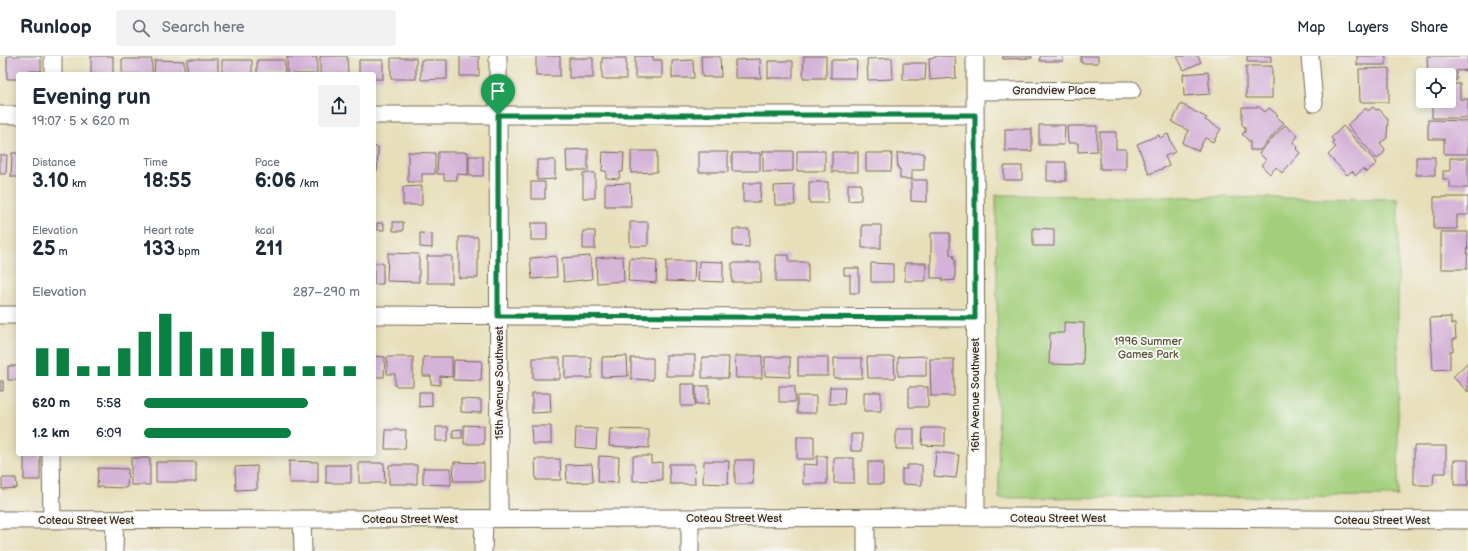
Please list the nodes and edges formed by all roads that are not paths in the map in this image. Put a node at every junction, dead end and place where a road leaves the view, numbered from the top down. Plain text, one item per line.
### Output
1 (52, 56) edge
2 (498, 56) edge
3 (975, 56) edge
4 (1310, 56) edge
5 (53, 72) edge
6 (1132, 90) dead end
7 (975, 91) junction
8 (1314, 103) dead end
9 (0, 115) edge
10 (16, 115) edge
11 (376, 115) edge
12 (498, 115) junction
13 (975, 115) junction
14 (0, 315) edge
15 (16, 315) edge
16 (376, 315) edge
17 (498, 316) junction
18 (975, 318) junction
19 (51, 456) edge
20 (976, 517) junction
21 (690, 518) junction
22 (866, 518) junction
23 (302, 519) junction
24 (492, 519) junction
25 (0, 520) edge
26 (52, 520) junction
27 (115, 520) junction
28 (1468, 520) edge
29 (114, 551) edge
30 (303, 551) edge
31 (484, 551) edge
32 (690, 551) edge
33 (866, 551) edge

1 - 5 street
2 - 12 street, 15th Avenue Southwest
3 - 7 street, 16th Avenue Southwest
4 - 8 street
6 - 7 street, Grandview Place
7 - 13 street, 16th Avenue Southwest
9 - 10 street
11 - 12 street
12 - 13 street
12 - 17 street, 15th Avenue Southwest
13 - 18 street, 16th Avenue Southwest
14 - 15 street
16 - 17 street
17 - 18 street
17 - 24 street, 15th Avenue Southwest
18 - 20 street, 16th Avenue Southwest
19 - 26 street
20 - 22 street, Coteau Street West
20 - 28 street, Coteau Street West
21 - 22 street, Coteau Street West
21 - 24 street, Coteau Street West
21 - 32 street
22 - 33 street
23 - 24 street, Coteau Street West
23 - 27 street, Coteau Street West
23 - 30 street
24 - 31 street, 15th Avenue Southwest
25 - 26 street, Coteau Street West
26 - 27 street, Coteau Street West
27 - 29 street

